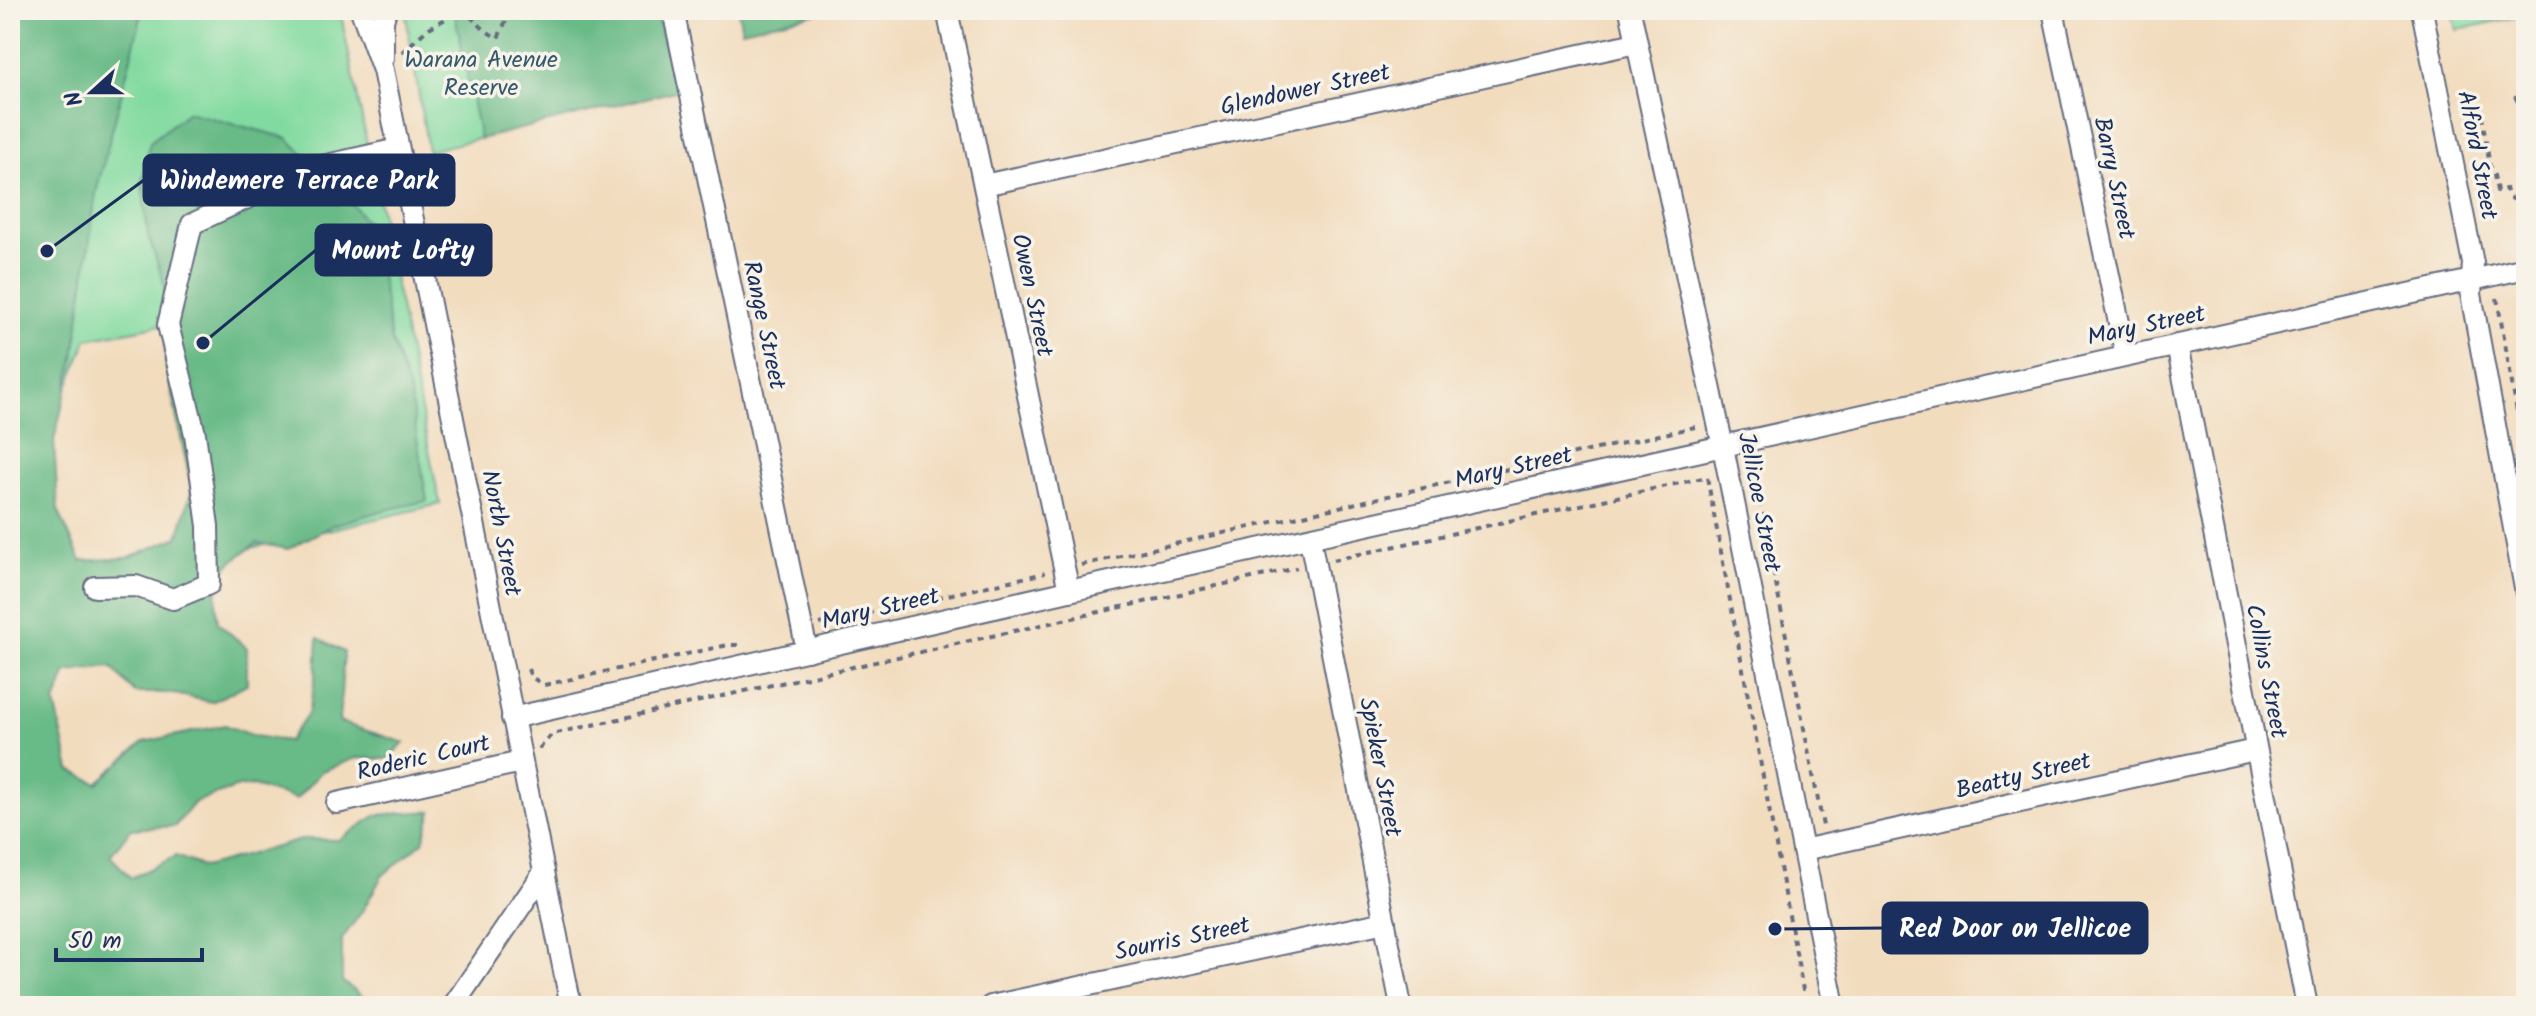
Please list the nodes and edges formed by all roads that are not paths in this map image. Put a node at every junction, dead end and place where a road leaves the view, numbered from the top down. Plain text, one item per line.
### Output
1 (361, 10) edge
2 (386, 10) edge
3 (673, 10) edge
4 (947, 10) edge
5 (1630, 10) edge
6 (2053, 10) edge
7 (2422, 10) edge
8 (1636, 43) junction
9 (383, 70) junction
10 (398, 149) junction
11 (984, 185) junction
12 (2526, 268) edge
13 (2472, 281) junction
14 (2177, 345) junction
15 (2126, 356) junction
16 (1723, 447) junction
17 (1310, 539) junction
18 (95, 587) dead end
19 (1069, 591) junction
20 (2526, 594) edge
21 (807, 651) junction
22 (512, 718) junction
23 (2255, 750) junction
24 (521, 762) junction
25 (337, 803) dead end
26 (1803, 850) junction
27 (544, 872) junction
28 (1385, 922) junction
29 (453, 1006) edge
30 (571, 1006) edge
31 (991, 1006) edge
32 (1401, 1006) edge
33 (1834, 1006) edge
34 (2307, 1006) edge

1 - 9 street
2 - 9 street
3 - 21 street, Range Street
4 - 11 street, Owen Street
5 - 8 street, Jellicoe Street
6 - 15 street, Barry Street
7 - 13 street, Alford Street
8 - 11 street, Glendower Street
8 - 16 street, Jellicoe Street
9 - 10 street, North Street
10 - 18 street
10 - 22 street, North Street
11 - 19 street, Owen Street
12 - 13 street, Mary Street
13 - 14 street, Mary Street
13 - 20 street, Alford Street
14 - 15 street, Mary Street
14 - 23 street, Collins Street
15 - 16 street, Mary Street
16 - 17 street, Mary Street
16 - 26 street, Jellicoe Street
17 - 19 street, Mary Street
17 - 28 street, Spieker Street
19 - 21 street, Mary Street
21 - 22 street, Mary Street
22 - 24 street, North Street
23 - 26 street, Beatty Street
23 - 34 street, Collins Street
24 - 25 street, Roderic Court
24 - 27 street, North Street
26 - 33 street, Jellicoe Street
27 - 29 street
27 - 30 street, North Street
28 - 31 street, Sourris Street
28 - 32 street, Spieker Street

